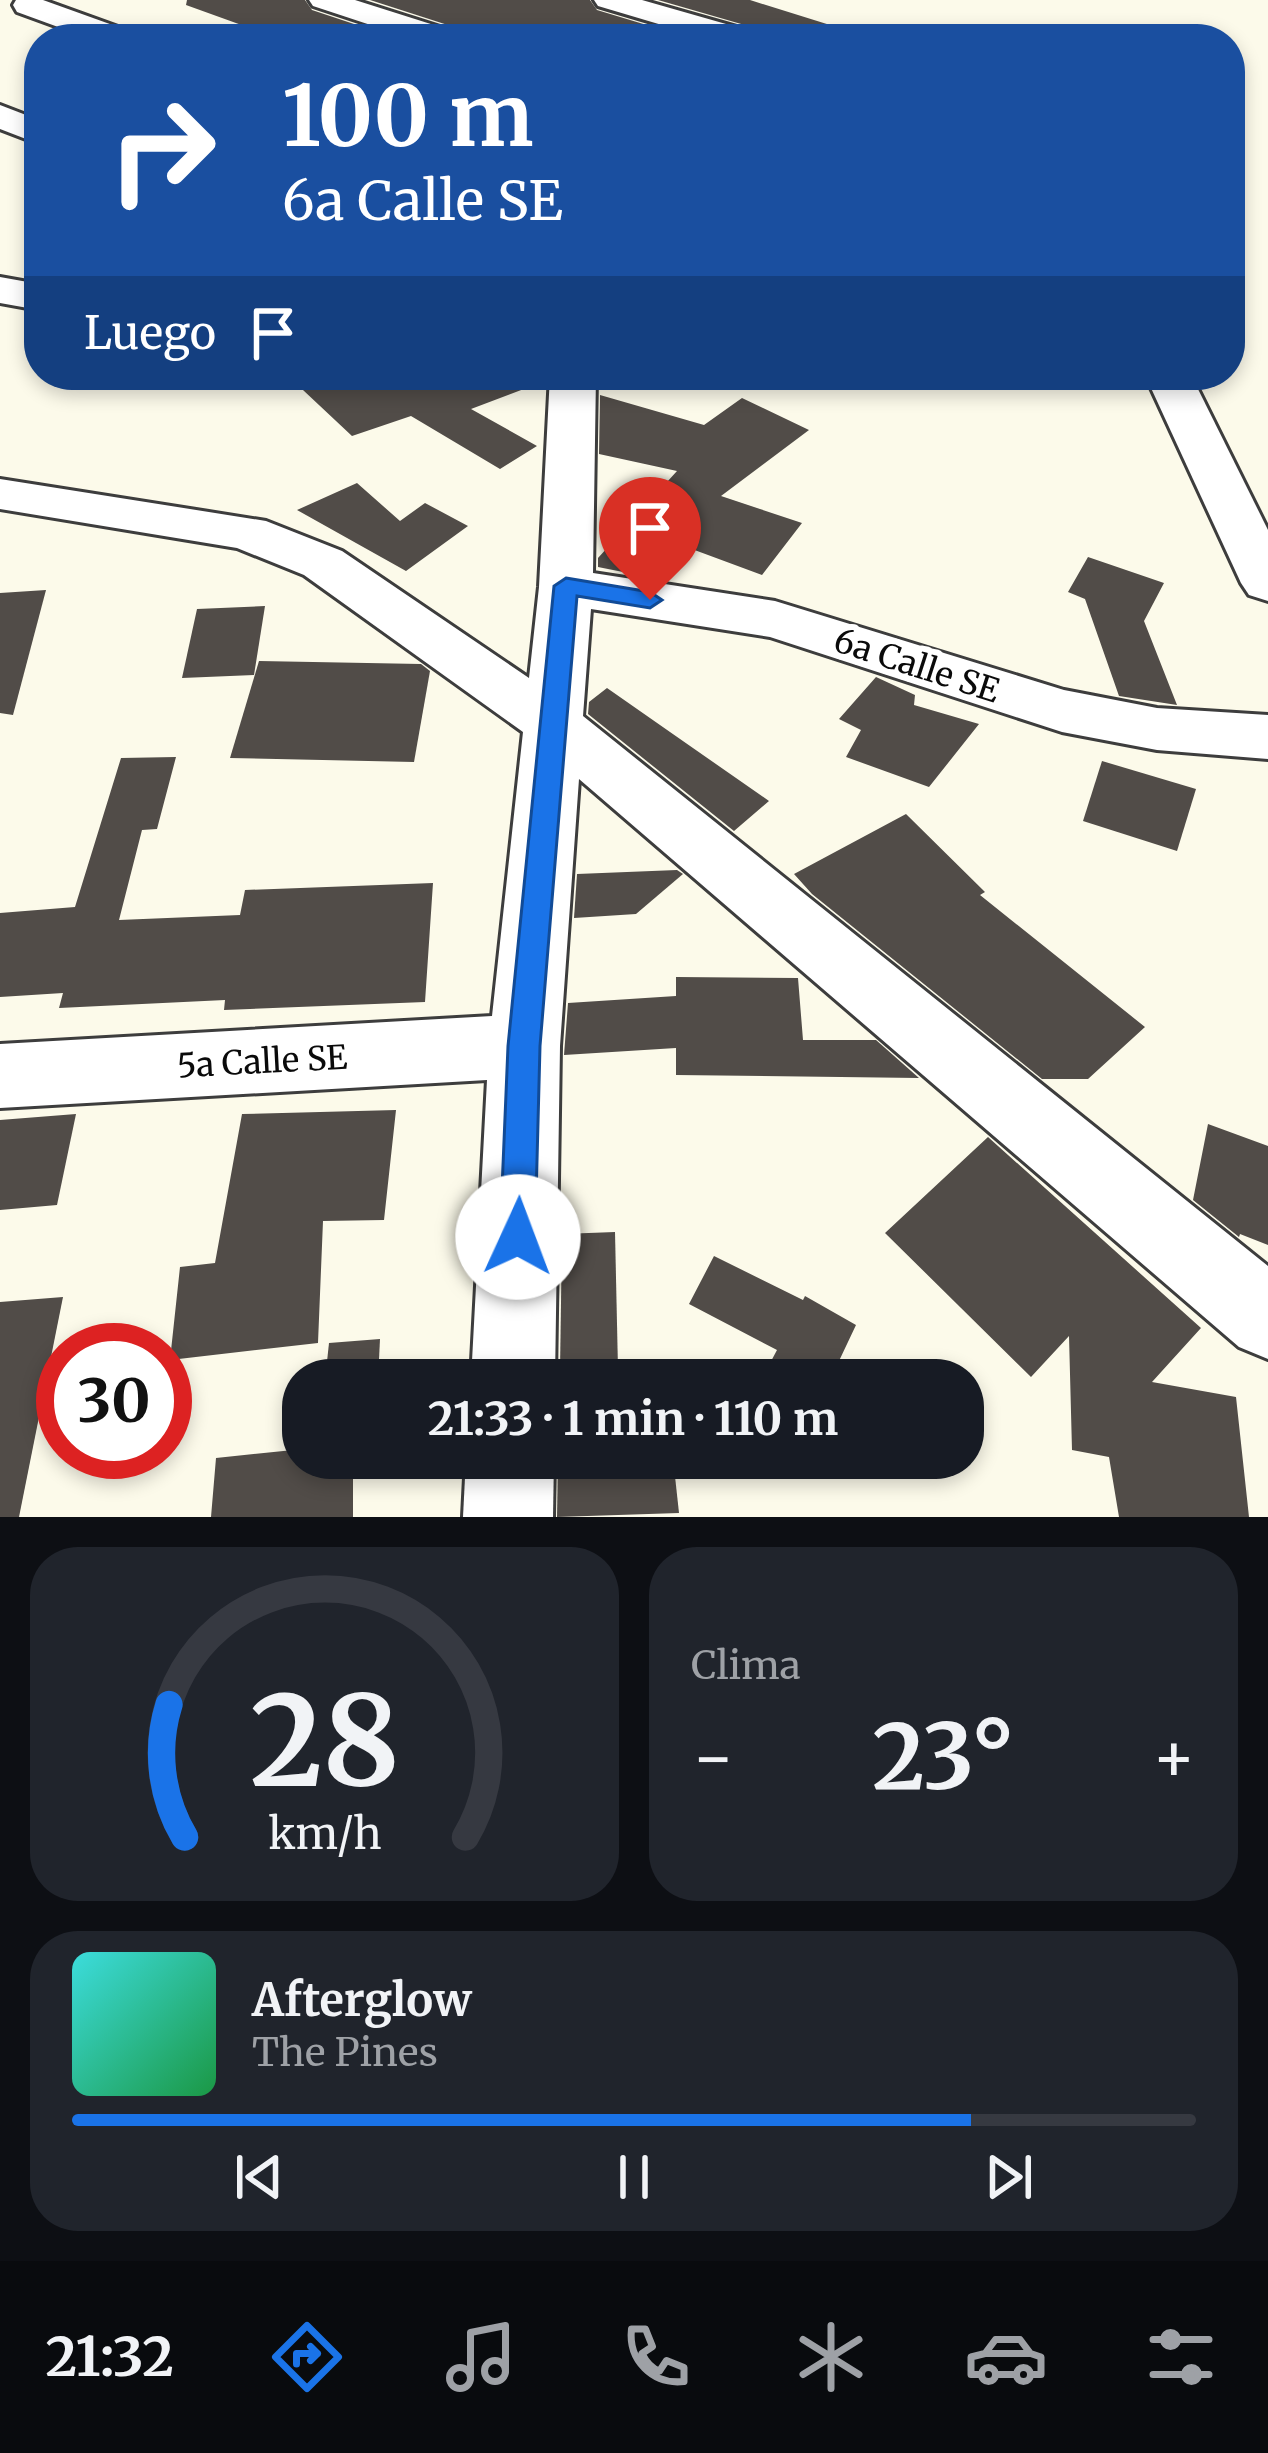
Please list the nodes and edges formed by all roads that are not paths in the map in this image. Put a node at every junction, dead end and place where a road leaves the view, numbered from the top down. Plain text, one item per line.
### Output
1 (324, 0) edge
2 (608, 0) edge
3 (23, 7) edge
4 (670, 7) edge
5 (76, 24) edge
6 (398, 24) edge
7 (637, 24) edge
8 (709, 24) edge
9 (573, 390) edge
10 (1176, 390) edge
11 (0, 494) edge
12 (1265, 561) edge
13 (566, 586) junction
14 (555, 725) junction
15 (1268, 736) edge
16 (524, 1046) junction
17 (0, 1076) edge
18 (1268, 1318) edge
19 (513, 1359) edge
20 (509, 1479) edge
21 (508, 1517) edge

1 - 6 street
2 - 4 street
3 - 5 street
4 - 7 street
4 - 8 street
9 - 13 street
10 - 12 street
11 - 14 street
13 - 14 street
13 - 15 street, 6a Calle SE
14 - 16 street
14 - 18 street
16 - 17 street, 5a Calle SE
16 - 19 street
20 - 21 street

